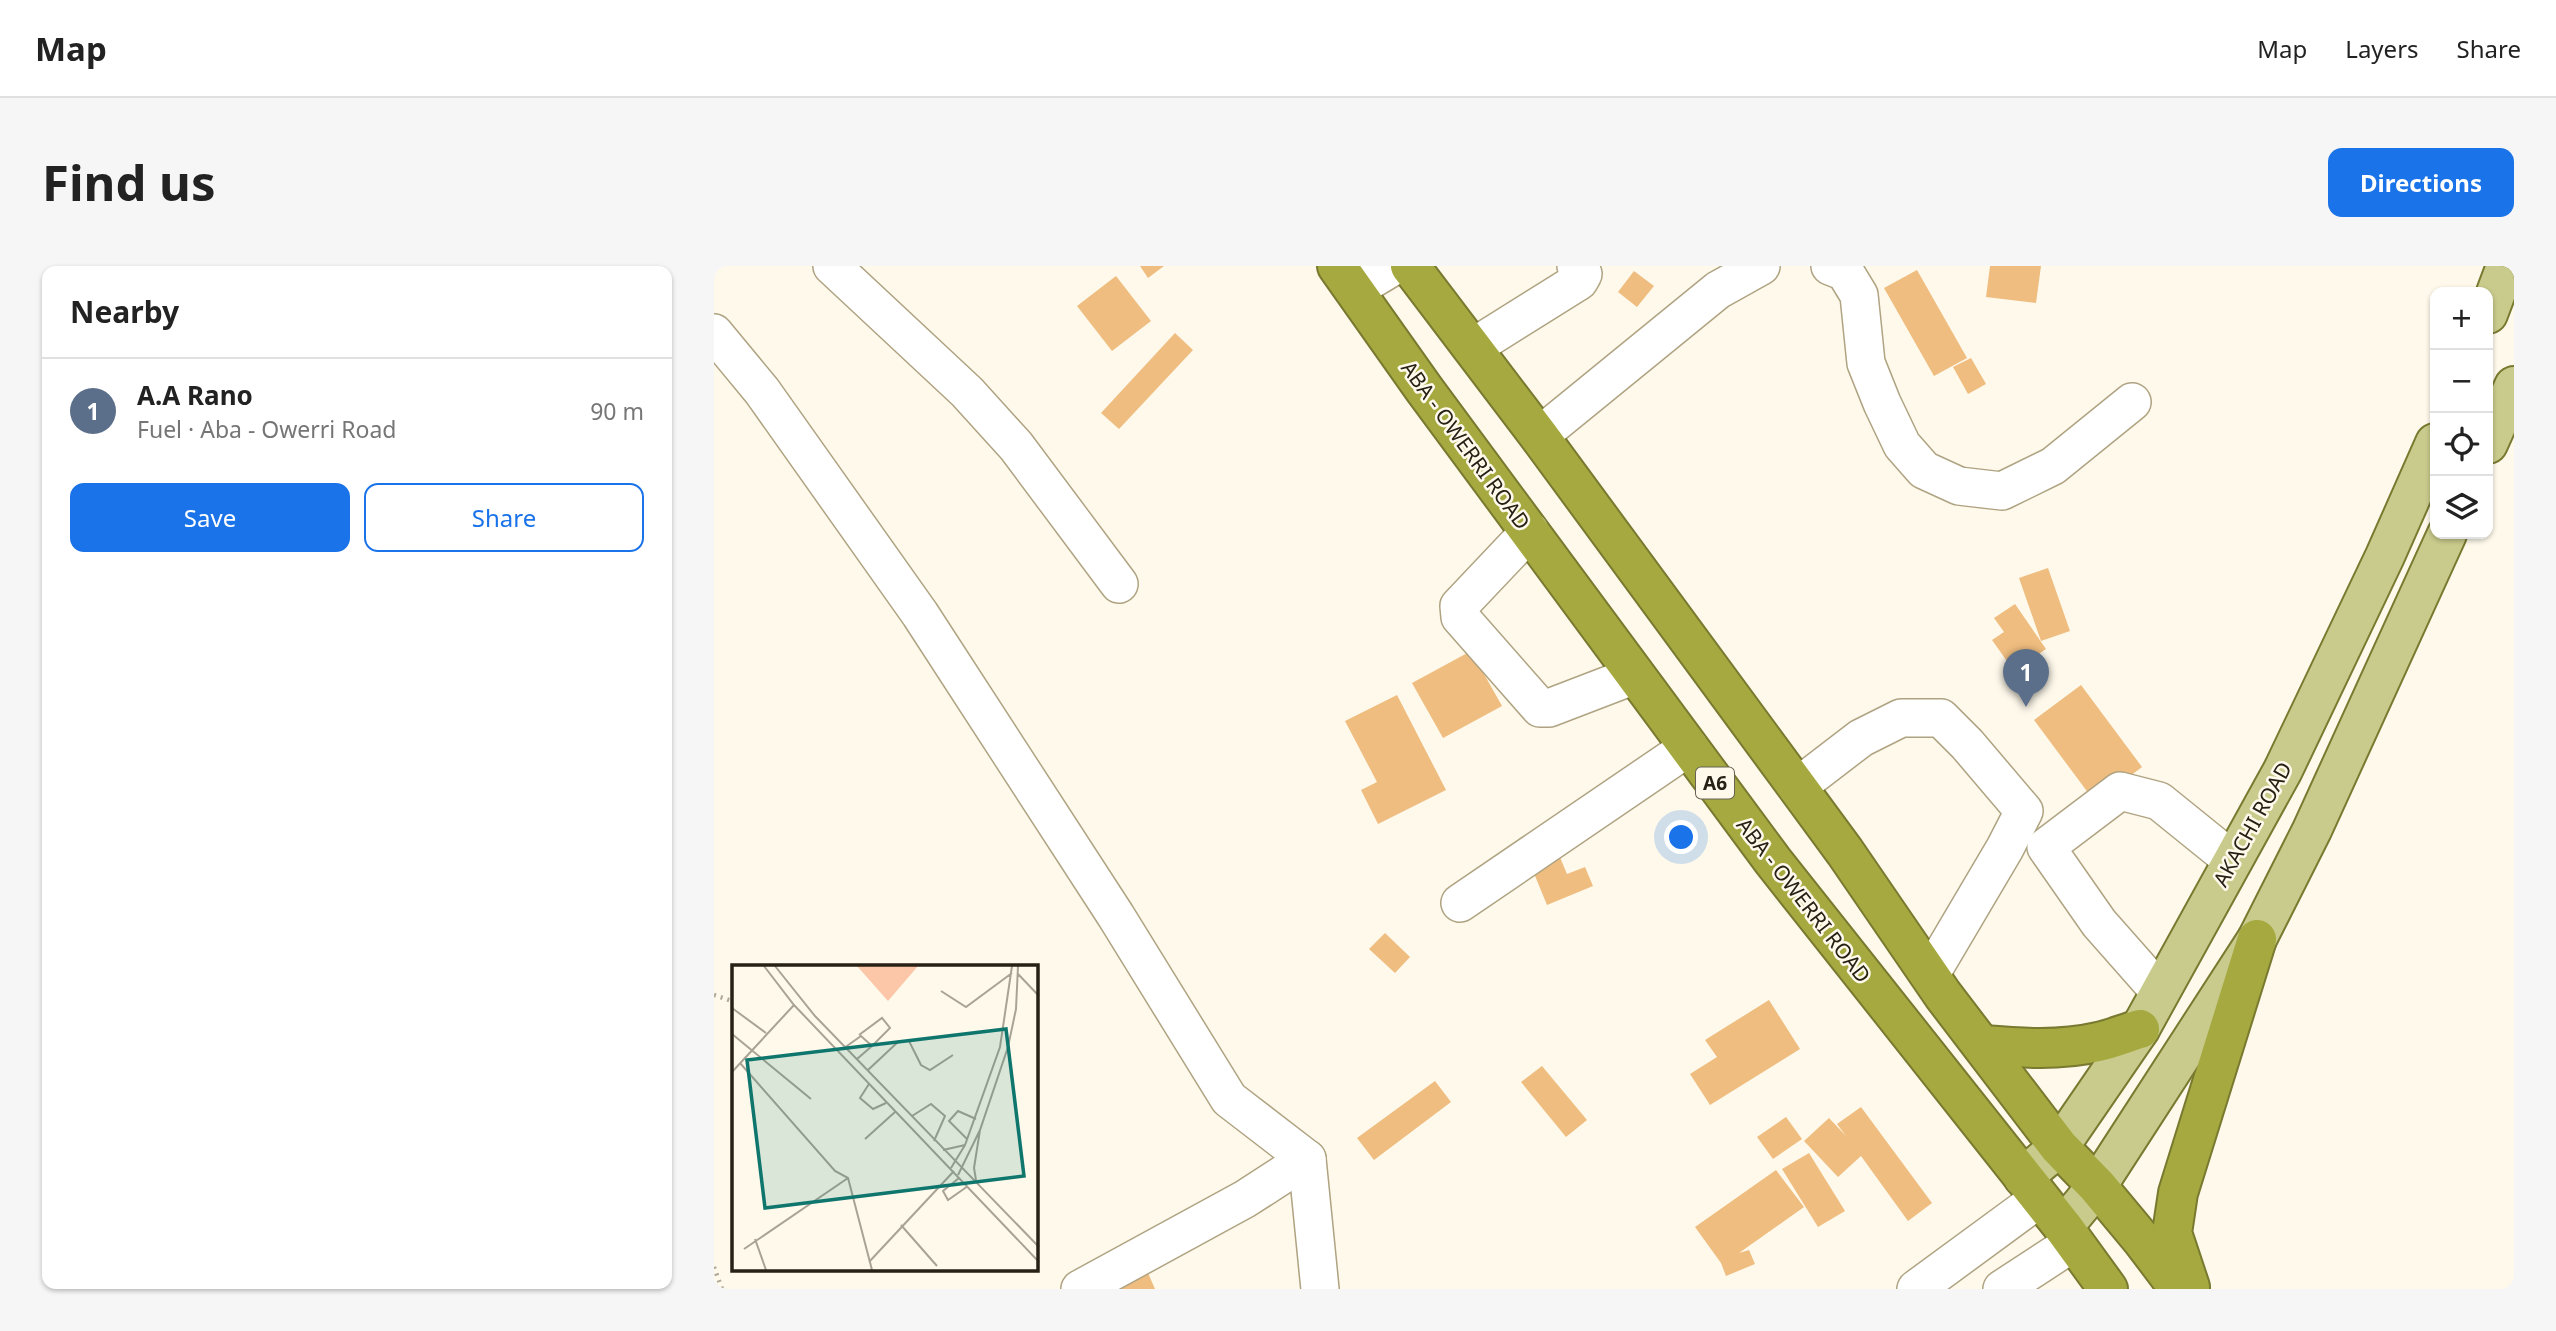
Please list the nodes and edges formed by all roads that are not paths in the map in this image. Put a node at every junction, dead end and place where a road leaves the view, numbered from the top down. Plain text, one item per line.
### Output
1 (832, 266) edge
2 (1394, 266) edge
3 (1410, 266) edge
4 (1761, 266) edge
5 (1830, 266) edge
6 (2506, 266) edge
7 (1584, 269) edge
8 (1346, 278) edge
9 (2493, 301) edge
10 (714, 333) edge
11 (1472, 348) junction
12 (2514, 386) edge
13 (2132, 402) dead end
14 (2493, 433) edge
15 (1539, 436) junction
16 (2430, 454) edge
17 (1530, 531) junction
18 (2445, 539) edge
19 (1119, 584) dead end
20 (1635, 674) junction
21 (1689, 747) junction
22 (1797, 787) junction
23 (2024, 811) junction
24 (2046, 847) junction
25 (2232, 860) junction
26 (1460, 904) dead end
27 (2256, 939) junction
28 (1930, 975) junction
29 (2159, 991) junction
30 (2140, 1029) junction
31 (1982, 1045) junction
32 (2059, 1147) junction
33 (1307, 1159) junction
34 (2097, 1186) junction
35 (2031, 1188) junction
36 (2069, 1235) junction
37 (1080, 1289) edge
38 (1320, 1289) edge
39 (1916, 1289) edge
40 (2002, 1289) edge
41 (2108, 1289) edge
42 (2179, 1289) edge
43 (2190, 1289) edge

1 - 19 street
2 - 8 street
3 - 11 highway
4 - 15 street
5 - 13 street
6 - 9 main road
7 - 11 street
8 - 17 highway, ABA - OWERRI ROAD / A6
10 - 33 street
11 - 15 highway
12 - 14 main road
15 - 22 highway
16 - 25 main road, AKACHI ROAD
17 - 20 highway, ABA - OWERRI ROAD / A6
17 - 20 street
18 - 27 main road
20 - 21 highway, ABA - OWERRI ROAD / A6
21 - 26 street
21 - 35 highway, ABA - OWERRI ROAD / A6
22 - 23 street
22 - 28 highway
23 - 24 street
23 - 28 street
24 - 25 street
24 - 29 street
25 - 29 main road, AKACHI ROAD
27 - 34 main road
27 - 43 highway
28 - 31 highway
29 - 30 main road, AKACHI ROAD
30 - 31 highway
30 - 32 main road, AKACHI ROAD
31 - 32 highway
32 - 34 highway
32 - 35 main road, AKACHI ROAD
33 - 37 street
33 - 38 street
34 - 36 main road
34 - 42 highway
35 - 36 highway, ABA - OWERRI ROAD / A6
35 - 39 street
36 - 40 street
36 - 41 highway, ABA - OWERRI ROAD / A6

